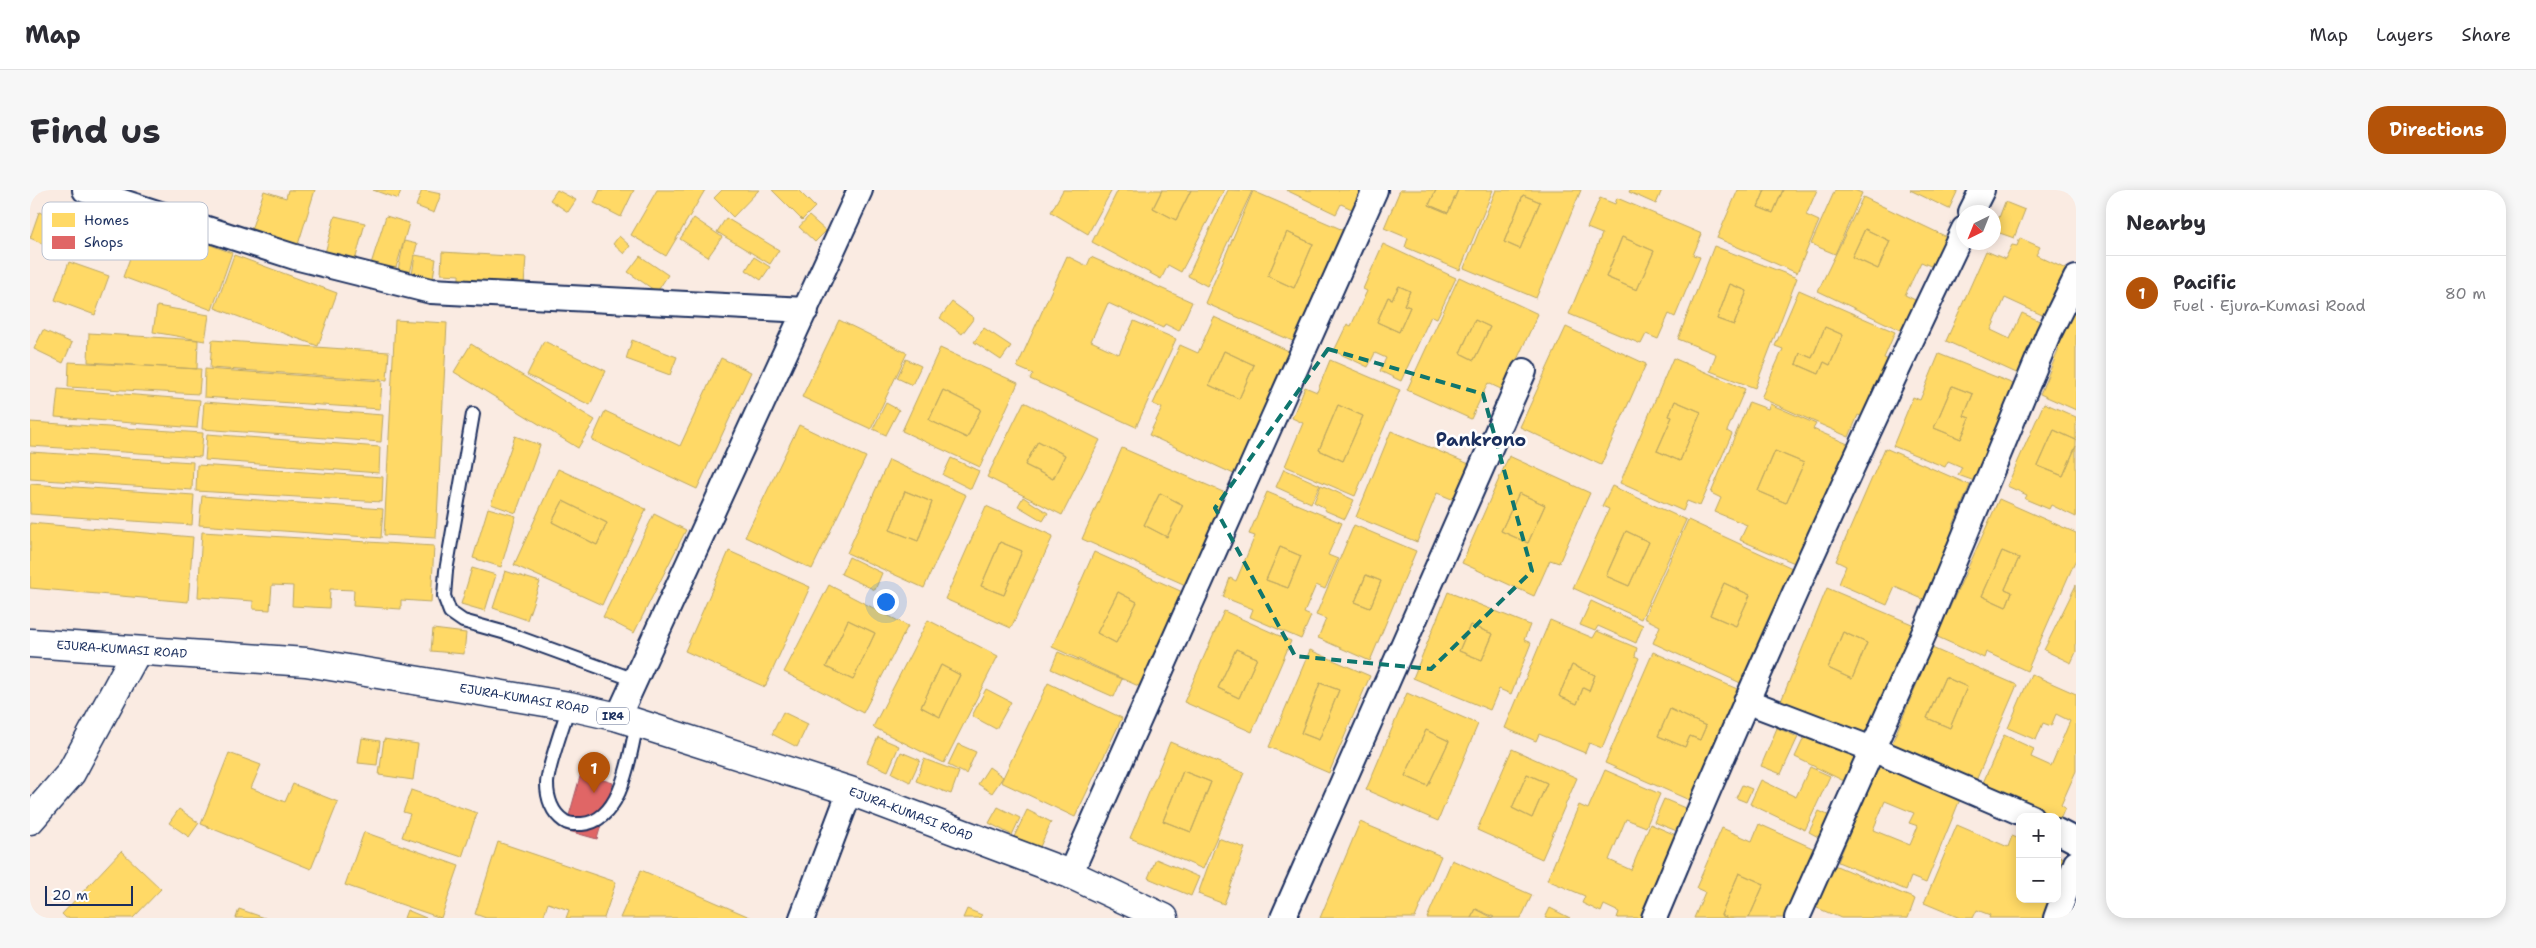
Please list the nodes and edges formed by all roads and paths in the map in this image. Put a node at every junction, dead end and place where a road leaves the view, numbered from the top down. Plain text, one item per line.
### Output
1 (84, 190) edge
2 (860, 190) edge
3 (1375, 190) edge
4 (1982, 190) edge
5 (122, 202) edge
6 (1974, 205) edge
7 (208, 229) edge
8 (1956, 246) edge
9 (2076, 278) edge
10 (806, 310) junction
11 (1524, 371) dead end
12 (473, 414) dead end
13 (30, 643) edge
14 (137, 650) junction
15 (635, 680) junction
16 (1746, 700) junction
17 (569, 706) junction
18 (628, 720) junction
19 (1872, 749) junction
20 (850, 791) junction
21 (2022, 813) edge
22 (30, 820) edge
23 (2061, 833) edge
24 (2076, 841) edge
25 (2076, 863) edge
26 (1070, 874) junction
27 (1130, 911) edge
28 (802, 918) edge
29 (1164, 918) edge
30 (1283, 918) edge
31 (1654, 918) edge
32 (1796, 918) edge
33 (2056, 918) edge

1 - 5 street
2 - 10 street
3 - 26 street
4 - 6 street
7 - 10 street
8 - 16 street
9 - 19 street
10 - 15 street
11 - 30 street
12 - 15 lane
13 - 14 main road, EJURA-KUMASI ROAD / IR4
14 - 17 main road, EJURA-KUMASI ROAD / IR4
14 - 22 main road
15 - 18 street
16 - 19 street
16 - 31 street
17 - 18 main road, EJURA-KUMASI ROAD / IR4
17 - 18 lane
18 - 20 main road, EJURA-KUMASI ROAD / IR4
19 - 21 street
19 - 32 street
20 - 26 main road, EJURA-KUMASI ROAD / IR4
20 - 28 street
23 - 24 street
25 - 33 street
26 - 27 main road, EJURA-KUMASI ROAD / IR4
27 - 29 main road, EJURA-KUMASI ROAD / IR4

